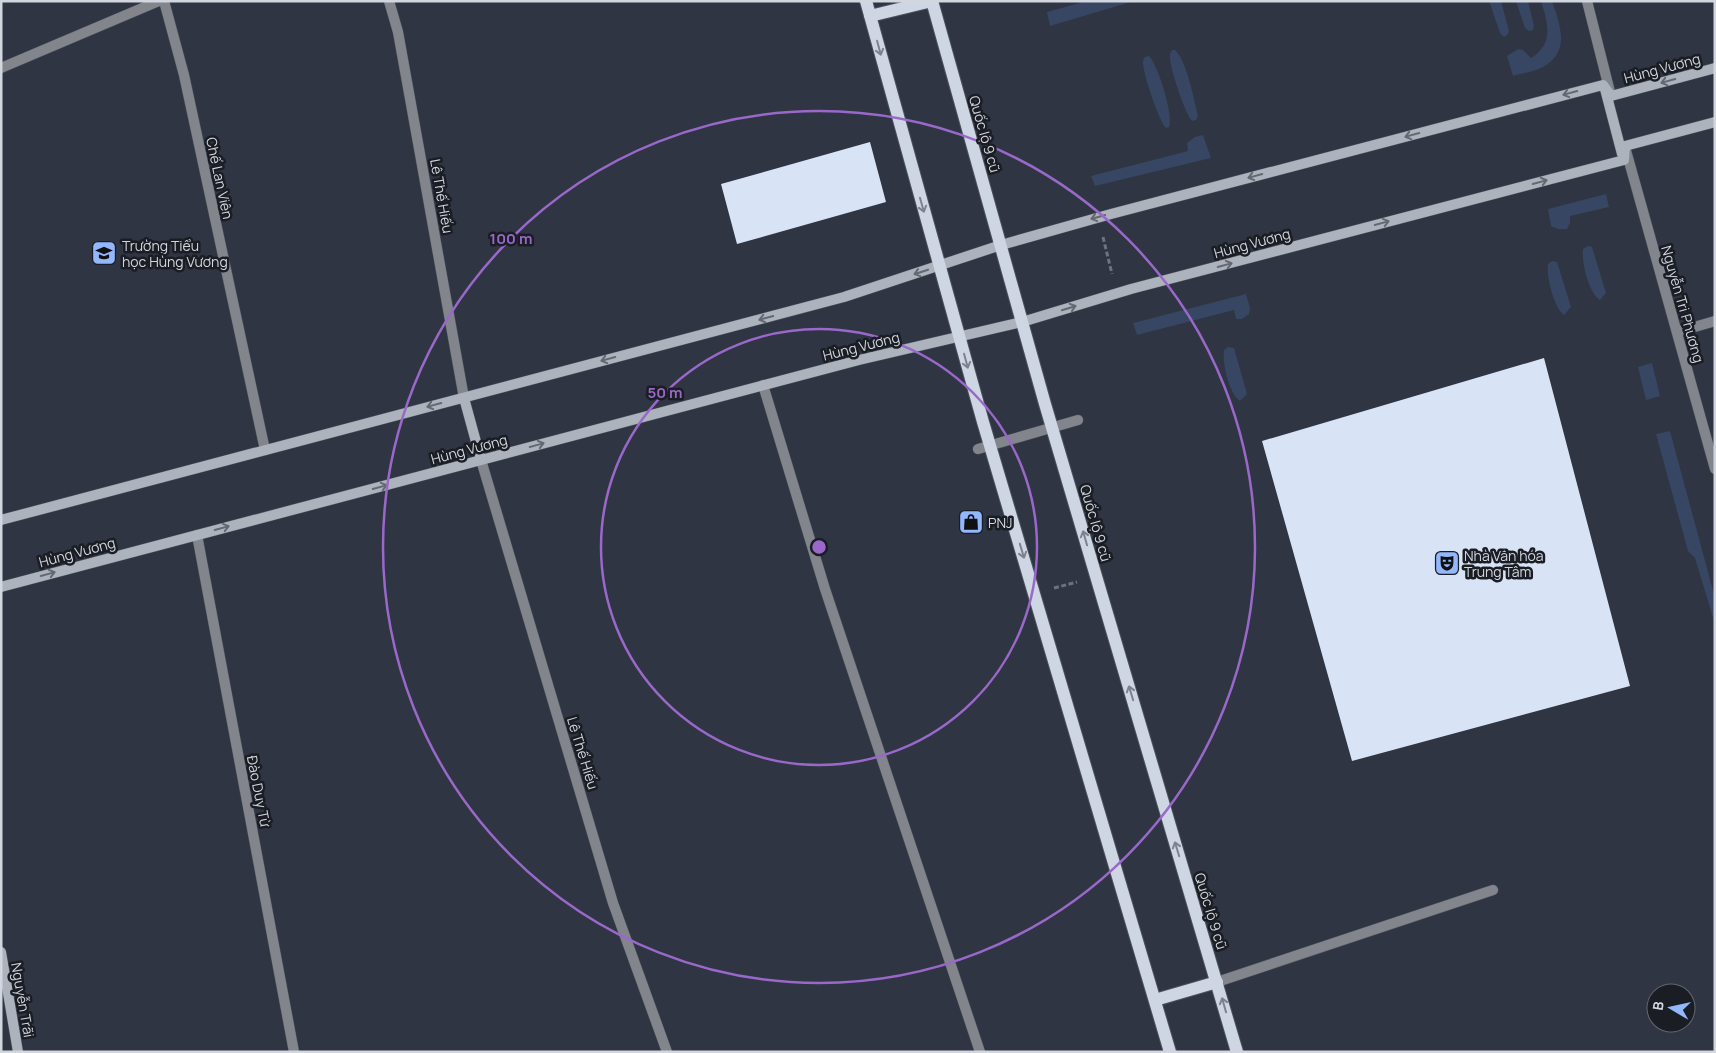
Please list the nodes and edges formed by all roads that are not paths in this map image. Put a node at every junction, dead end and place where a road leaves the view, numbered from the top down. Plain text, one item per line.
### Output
1 (159, 1) edge
2 (164, 1) edge
3 (388, 1) edge
4 (866, 1) edge
5 (933, 1) edge
6 (1587, 1) edge
7 (870, 16) junction
8 (1, 68) edge
9 (1715, 68) edge
10 (1604, 84) junction
11 (1612, 96) junction
12 (1715, 122) edge
13 (1625, 146) junction
14 (1624, 160) junction
15 (1001, 245) junction
16 (940, 266) junction
17 (1715, 321) edge
18 (1022, 322) junction
19 (1677, 332) junction
20 (960, 336) junction
21 (763, 385) junction
22 (464, 398) junction
23 (1078, 420) dead end
24 (1052, 428) junction
25 (984, 447) junction
26 (265, 450) junction
27 (481, 460) junction
28 (1715, 469) edge
29 (1, 520) edge
30 (197, 535) junction
31 (1, 587) edge
32 (1494, 890) dead end
33 (1, 952) edge
34 (1217, 982) junction
35 (1155, 1000) junction
36 (18, 1052) edge
37 (294, 1052) edge
38 (666, 1052) edge
39 (980, 1052) edge
40 (1170, 1052) edge
41 (1237, 1052) edge

1 - 8 street
2 - 26 street, Chế Lan Viên
3 - 22 street, Lê Thế Hiếu
4 - 7 main road
5 - 7 main road
5 - 15 main road, Quốc lộ 9 cũ
6 - 11 street
7 -> 16 main road
9 -> 11 main road, Hùng Vương
10 - 11 main road, Hùng Vương
10 - 14 main road
10 -> 15 main road
12 - 13 main road
13 - 14 main road
13 - 19 street, Nguyễn Tri Phương
18 -> 14 main road, Hùng Vương
15 - 16 main road
15 - 18 main road, Quốc lộ 9 cũ
16 - 20 main road
16 -> 22 main road
17 - 19 street
18 - 20 main road, Hùng Vương
18 - 24 main road, Quốc lộ 9 cũ
19 - 28 street, Nguyễn Tri Phương
20 - 21 main road, Hùng Vương
20 -> 25 main road
27 -> 21 main road, Hùng Vương
21 - 39 street
22 -> 26 main road
22 - 27 main road
23 - 24 street
24 - 25 street
34 -> 24 main road, Quốc lộ 9 cũ
25 -> 35 main road
26 - 29 main road
30 -> 27 main road, Hùng Vương
27 - 38 street, Lê Thế Hiếu
31 -> 30 main road, Hùng Vương
30 - 37 street, Đào Duy Từ
32 - 34 street
33 - 36 main road, Nguyễn Trãi
34 - 35 main road
41 -> 34 main road, Quốc lộ 9 cũ
35 - 40 main road

